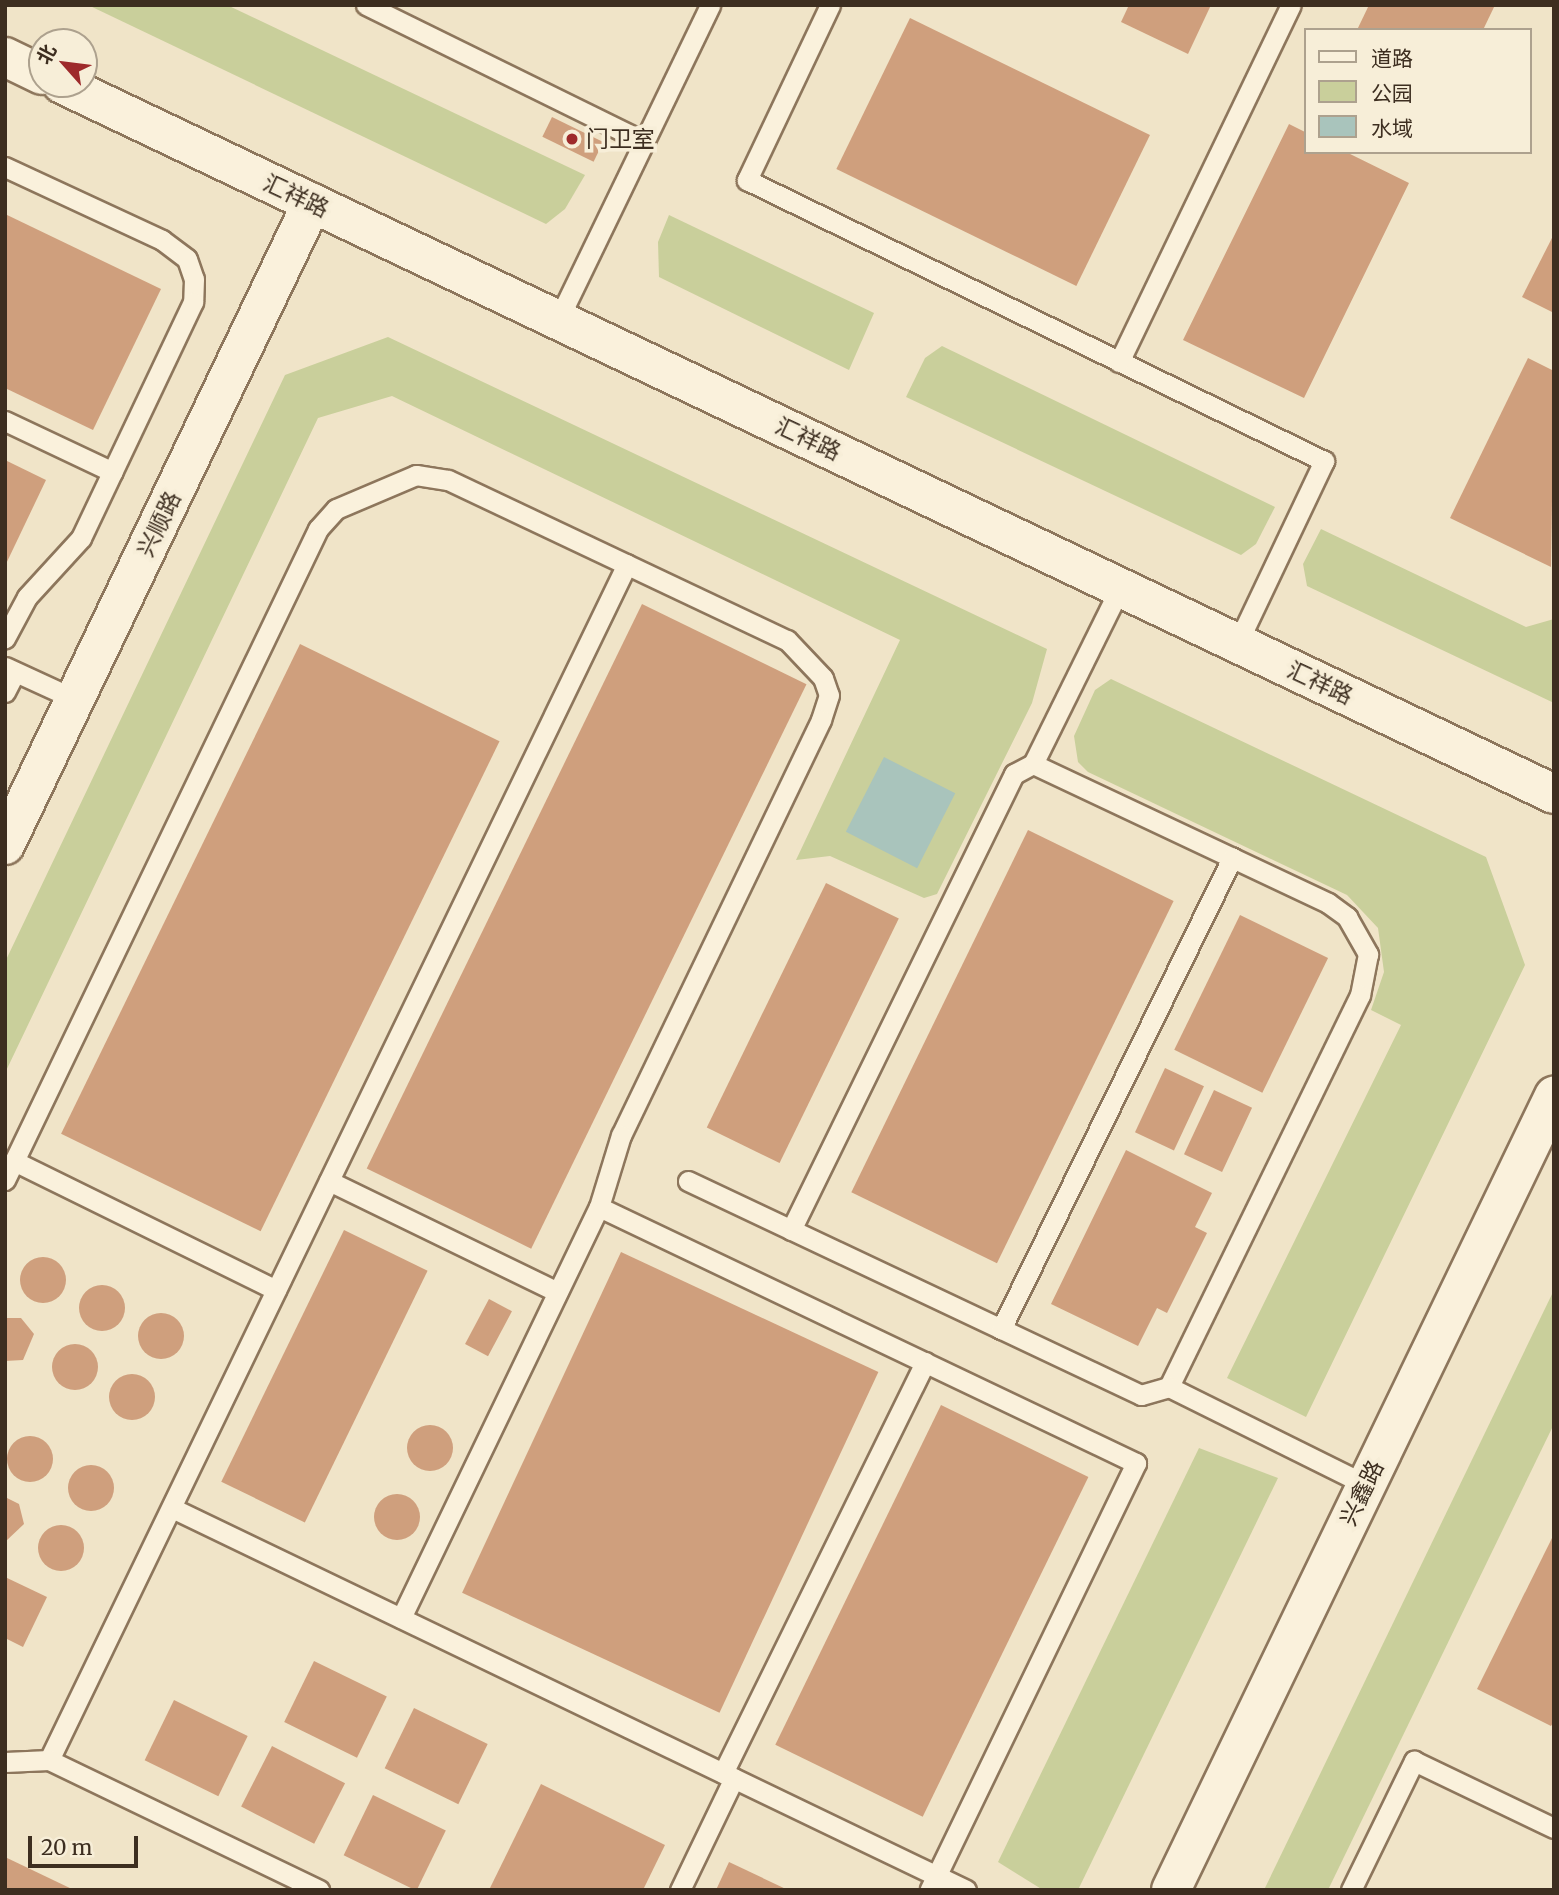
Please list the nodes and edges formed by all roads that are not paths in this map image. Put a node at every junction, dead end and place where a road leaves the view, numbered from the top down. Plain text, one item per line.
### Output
1 (366, 5) edge
2 (710, 5) edge
3 (830, 5) edge
4 (1291, 5) edge
5 (5, 57) edge
6 (28, 68) edge
7 (91, 98) edge
8 (644, 142) junction
9 (5, 167) edge
10 (312, 203) junction
11 (558, 320) junction
12 (1119, 362) junction
13 (5, 421) edge
14 (113, 472) junction
15 (627, 564) junction
16 (1120, 587) junction
17 (5, 638) edge
18 (1237, 644) junction
19 (10, 670) edge
20 (5, 692) edge
21 (75, 699) junction
22 (1033, 764) junction
23 (1554, 794) edge
24 (5, 845) edge
25 (1232, 858) junction
26 (1554, 1096) edge
27 (14, 1161) junction
28 (5, 1180) edge
29 (330, 1181) junction
30 (688, 1181) dead end
31 (599, 1207) junction
32 (791, 1230) junction
33 (276, 1290) junction
34 (558, 1292) junction
35 (1001, 1329) junction
36 (925, 1362) junction
37 (1169, 1388) junction
38 (1366, 1485) junction
39 (172, 1508) junction
40 (401, 1618) junction
41 (49, 1760) junction
42 (5, 1762) edge
43 (729, 1776) junction
44 (1554, 1828) edge
45 (319, 1890) edge
46 (680, 1890) edge
47 (930, 1890) edge
48 (966, 1890) edge
49 (1171, 1890) edge
50 (1351, 1890) edge

1 - 8 lane
2 - 8 lane
3 - 12 lane
4 - 12 lane
5 - 6 main road
7 - 10 main road, 汇祥路
8 - 11 lane
9 - 14 lane
10 - 11 main road, 汇祥路
10 - 21 main road, 兴顺路
11 - 16 main road, 汇祥路
12 - 18 lane
13 - 14 lane
14 - 17 lane
15 - 27 lane
15 - 29 lane
15 - 31 lane
16 - 18 main road, 汇祥路
16 - 22 lane
18 - 23 main road, 汇祥路
19 - 20 lane
19 - 21 lane
21 - 24 main road, 兴顺路
22 - 25 lane
22 - 32 lane
25 - 35 lane
25 - 37 lane
26 - 38 main road, 兴鑫路
27 - 28 lane
27 - 33 lane
29 - 33 lane
29 - 34 lane
30 - 32 lane
31 - 34 lane
31 - 36 lane
32 - 35 lane
33 - 39 lane
34 - 40 lane
35 - 37 lane
36 - 43 lane
36 - 47 lane
37 - 38 lane
38 - 49 main road, 兴鑫路
39 - 40 lane
39 - 41 lane
40 - 43 lane
41 - 42 lane
41 - 45 lane
43 - 46 lane
43 - 48 lane
44 - 50 lane

